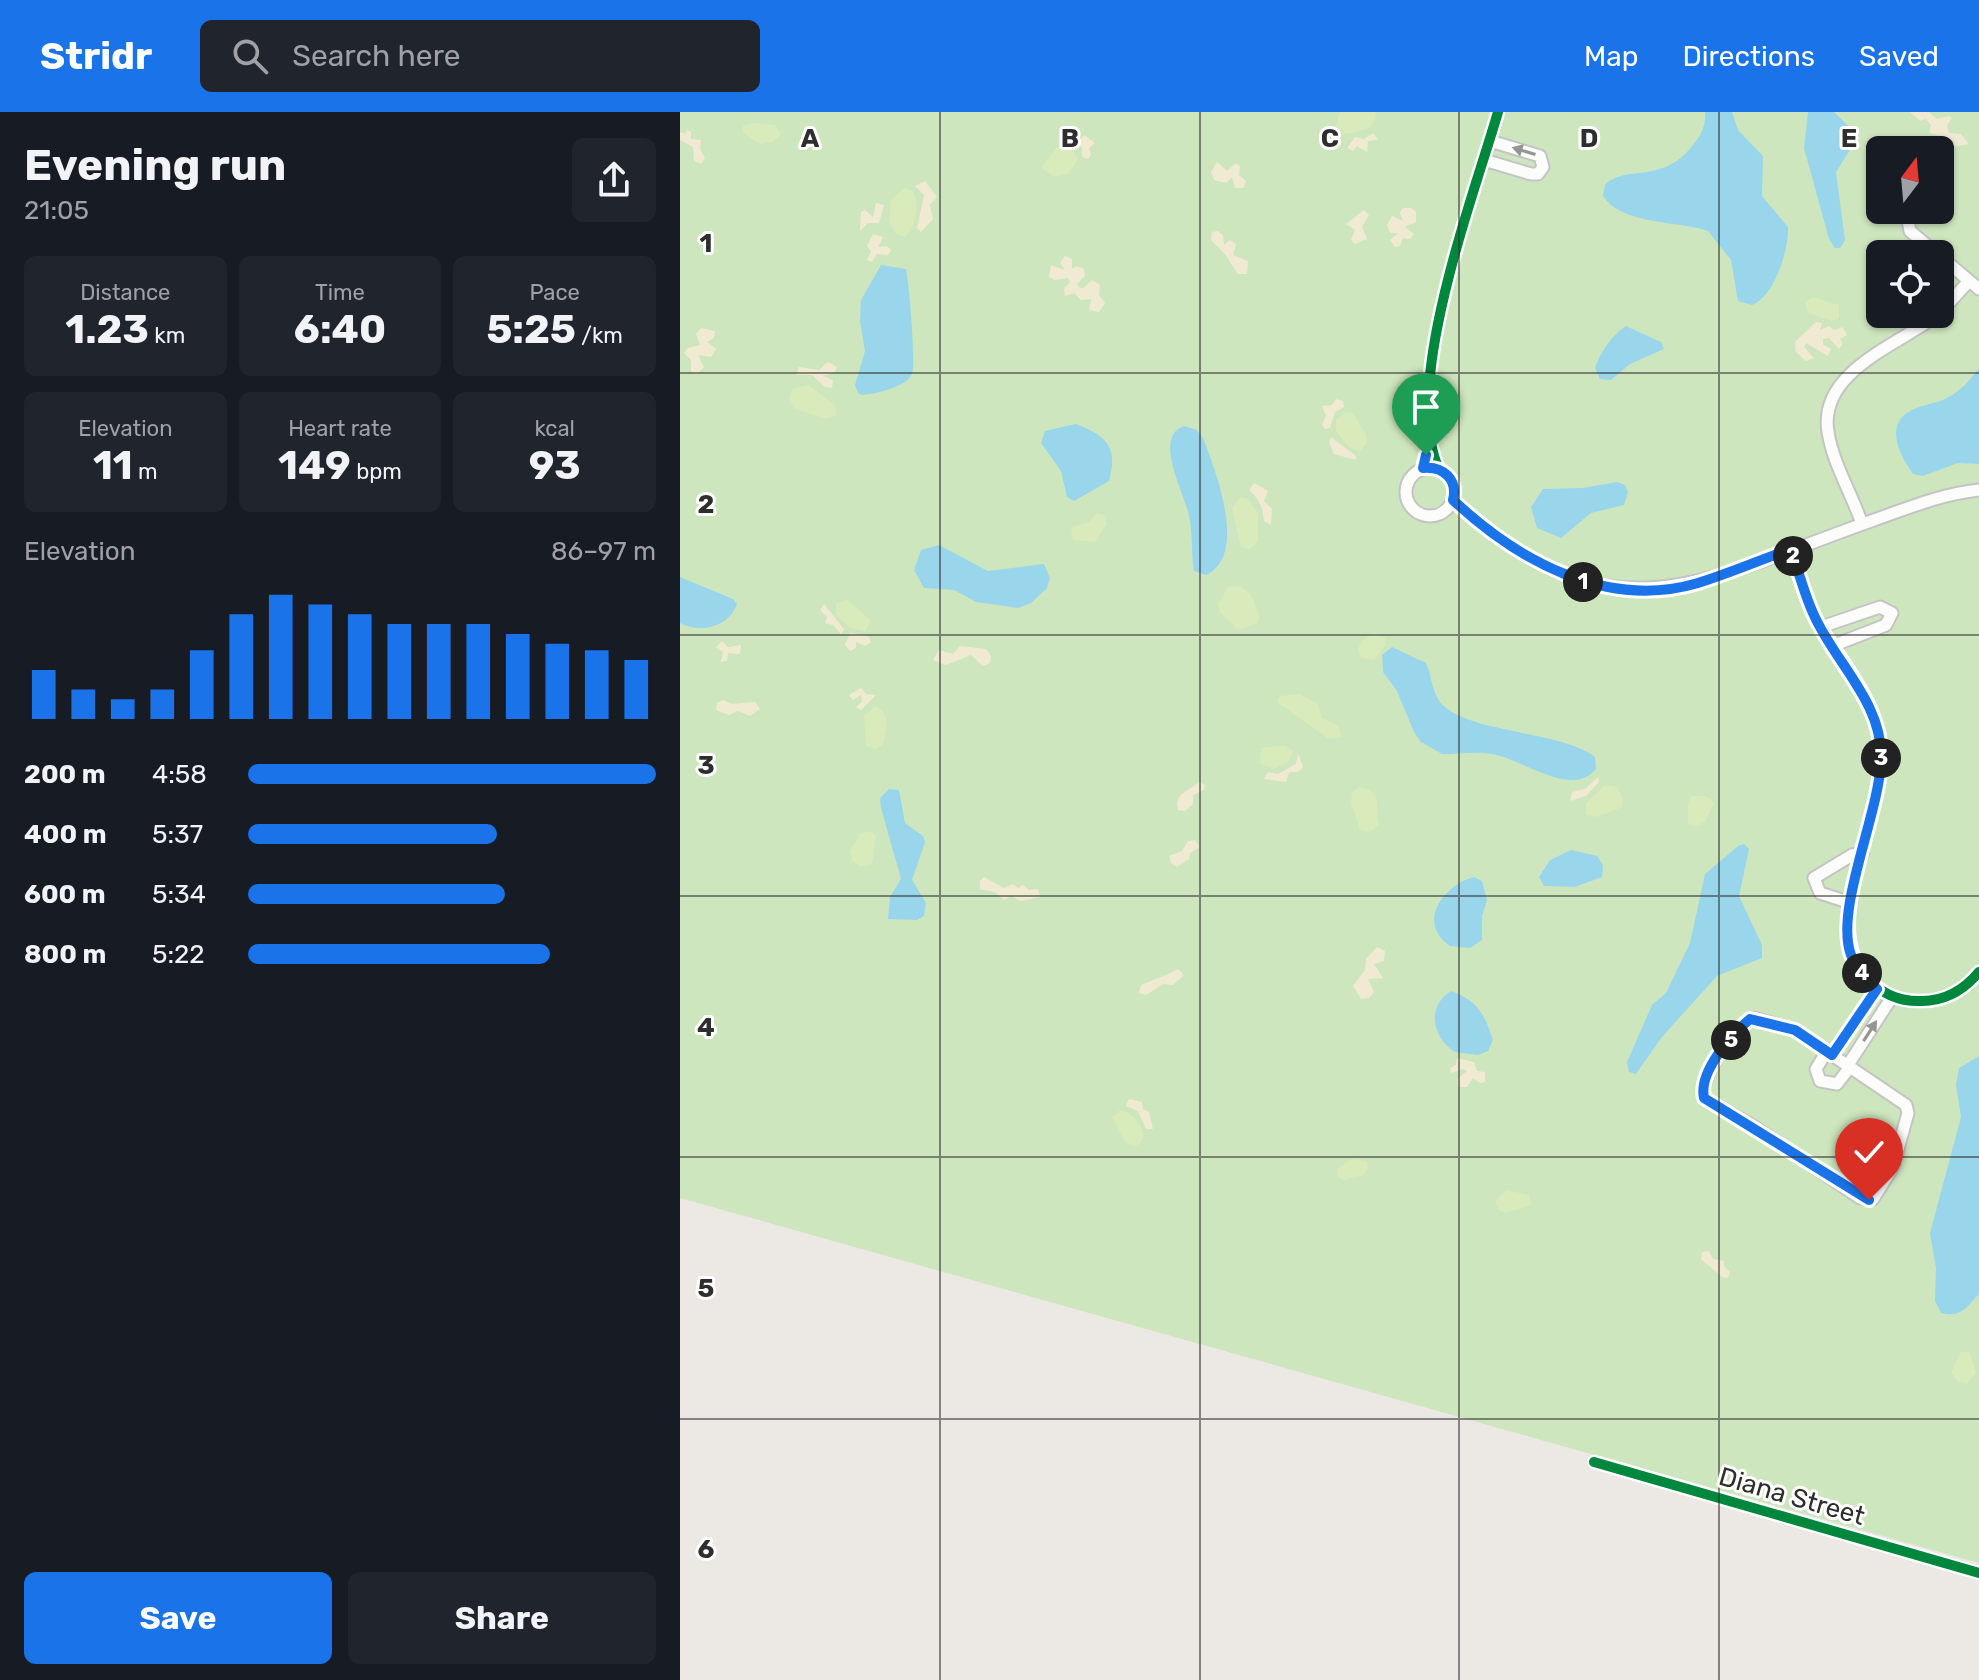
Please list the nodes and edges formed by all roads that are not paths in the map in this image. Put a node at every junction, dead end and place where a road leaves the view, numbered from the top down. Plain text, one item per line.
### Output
1 (1498, 112) edge
2 (1490, 141) junction
3 (1484, 160) junction
4 (1909, 224) edge
5 (1921, 240) edge
6 (1954, 268) edge
7 (1969, 281) junction
8 (1979, 289) edge
9 (1954, 298) edge
10 (1919, 328) edge
11 (1430, 445) junction
12 (1423, 468) junction
13 (1439, 469) junction
14 (1979, 490) edge
15 (1453, 500) junction
16 (1444, 512) junction
17 (1479, 524) junction
18 (1862, 524) junction
19 (1791, 549) junction
20 (1821, 627) junction
21 (1832, 646) junction
22 (1863, 853) junction
23 (1851, 903) junction
24 (1979, 972) edge
25 (1877, 989) junction
26 (1892, 997) junction
27 (1830, 1053) junction
28 (1849, 1066) junction
29 (1594, 1462) dead end
30 (1979, 1573) edge

1 - 2 street
2 - 3 street
3 -> 2 street
3 - 11 street
4 - 5 street
6 - 7 street
7 - 8 street
7 - 9 street
10 - 18 street
11 - 12 street
11 - 13 street
12 - 13 street
12 - 16 street
13 - 15 street
14 - 18 street
15 - 16 street
15 - 17 street
16 - 17 street
17 - 19 street
18 - 19 street
19 - 20 street
20 - 21 street
20 - 21 street
21 - 22 street
22 - 23 street
22 - 23 street
23 - 25 street
24 - 26 street
25 - 26 street
25 - 27 street
28 -> 26 street
27 - 28 street
27 - 28 street
27 - 28 street
29 - 30 street, Diana Street

